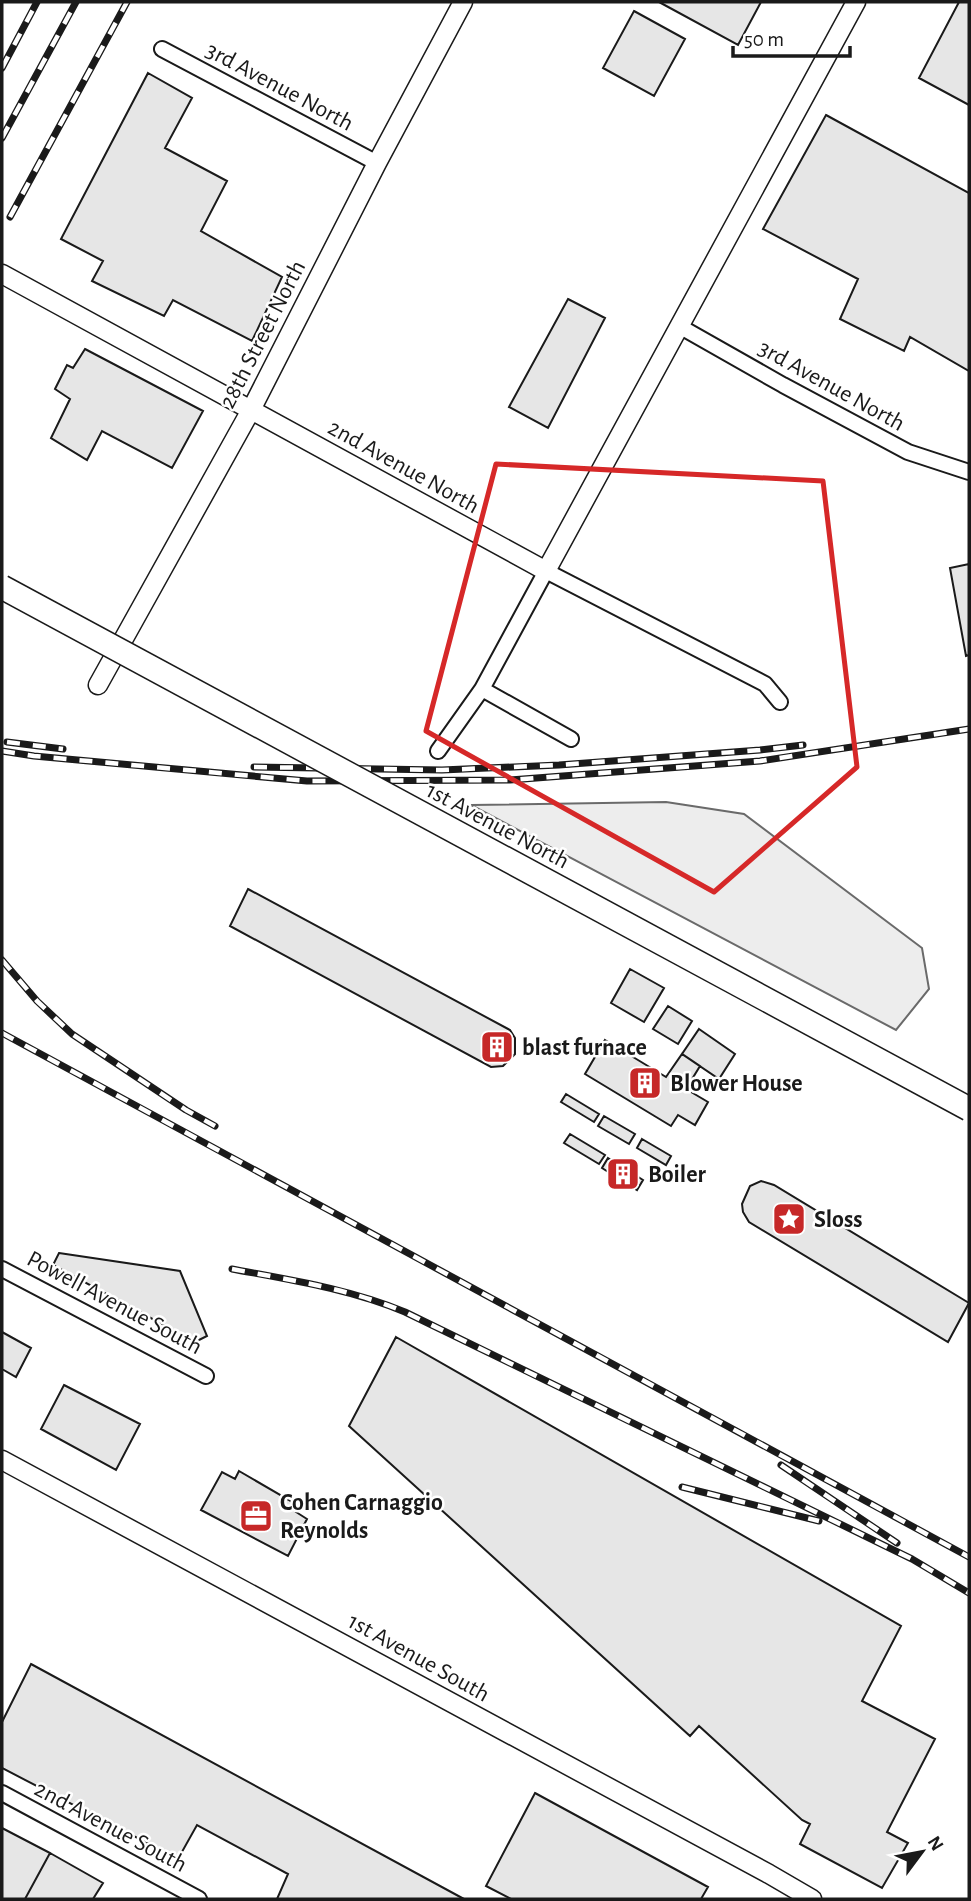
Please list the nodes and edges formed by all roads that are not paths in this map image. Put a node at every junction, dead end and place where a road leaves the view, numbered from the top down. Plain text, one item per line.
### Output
1 (463, 2) edge
2 (856, 2) edge
3 (162, 49) dead end
4 (377, 163) junction
5 (2, 274) edge
6 (679, 326) junction
7 (251, 410) junction
8 (969, 472) edge
9 (546, 571) junction
10 (2, 587) edge
11 (98, 685) dead end
12 (482, 689) junction
13 (780, 702) dead end
14 (571, 739) dead end
15 (438, 751) dead end
16 (969, 1109) edge
17 (2, 1269) edge
18 (206, 1376) dead end
19 (2, 1460) edge
20 (2, 1793) edge
21 (199, 1899) edge
22 (812, 1899) edge

1 - 4 street, 28th Street North
2 - 6 street
3 - 4 street, 3rd Avenue North
4 - 7 street, 28th Street North
5 - 7 street, 2nd Avenue North
6 - 8 street, 3rd Avenue North
6 - 9 street
7 - 9 street, 2nd Avenue North
7 - 11 street, 28th Street North
9 - 12 street
9 - 13 street, 2nd Avenue North
10 - 16 main road, 1st Avenue North, bridge
12 - 14 street
12 - 15 street
17 - 18 street, Powell Avenue South
19 - 22 street, 1st Avenue South
20 - 21 street, 2nd Avenue South

